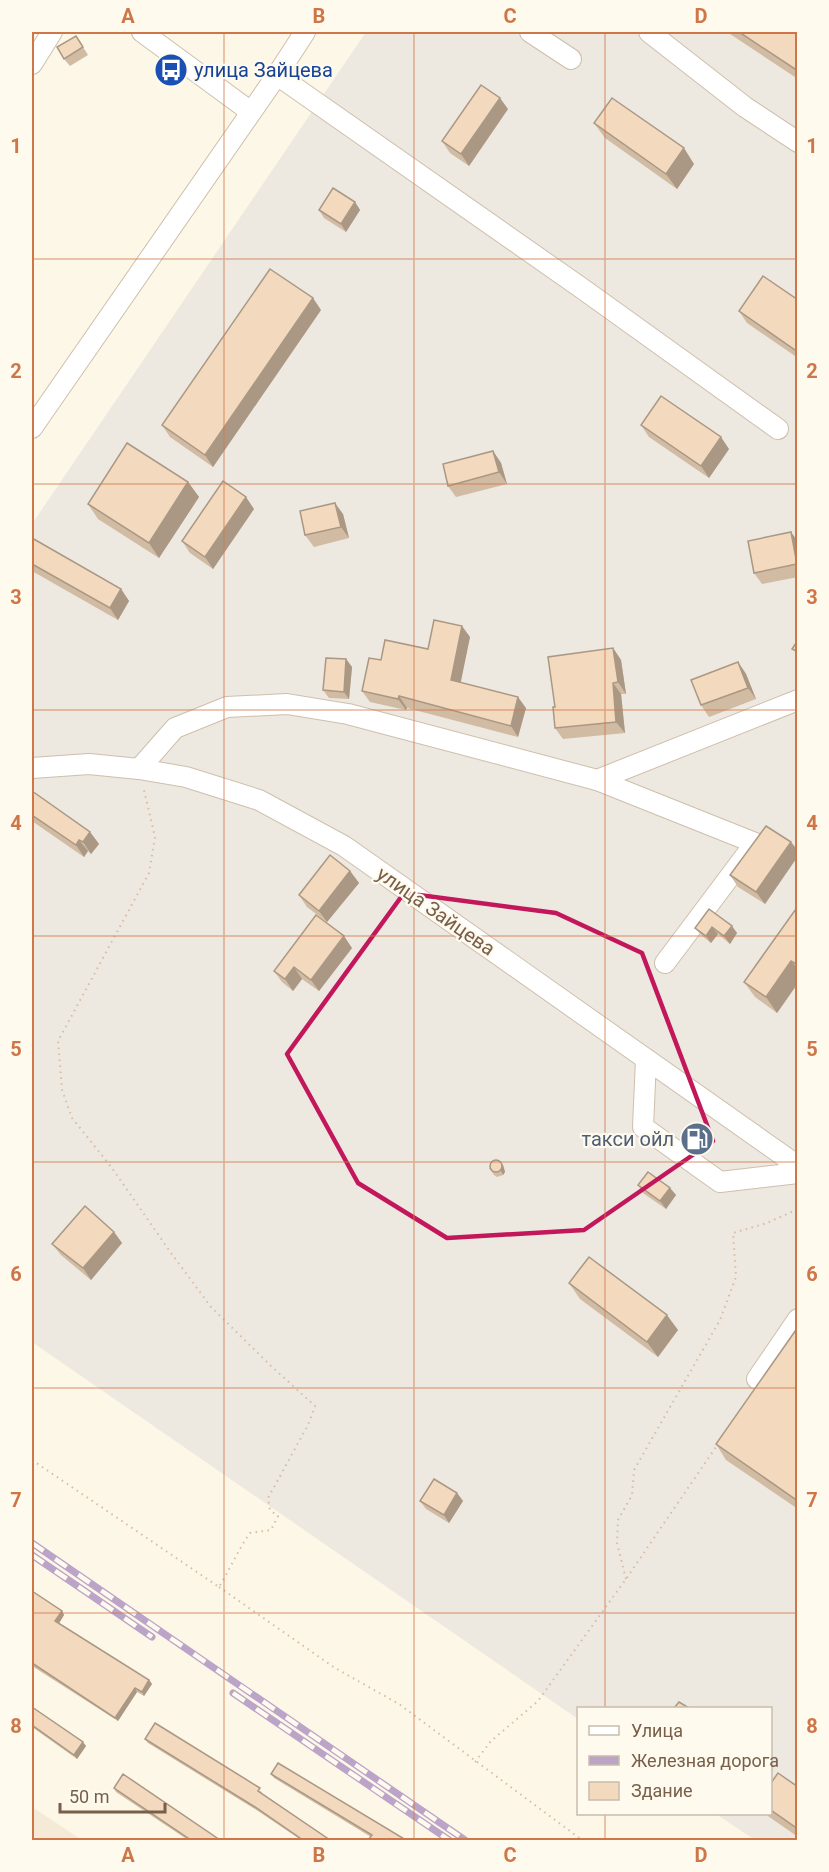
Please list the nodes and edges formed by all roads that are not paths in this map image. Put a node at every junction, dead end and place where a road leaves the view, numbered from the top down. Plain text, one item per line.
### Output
1 (52, 32) edge
2 (142, 32) edge
3 (305, 32) edge
4 (530, 32) edge
5 (649, 32) edge
6 (571, 59) dead end
7 (32, 64) edge
8 (277, 75) junction
9 (251, 112) junction
10 (798, 142) edge
11 (32, 428) edge
12 (778, 429) dead end
13 (798, 700) edge
14 (32, 768) edge
15 (139, 769) junction
16 (597, 780) junction
17 (665, 963) dead end
18 (646, 1059) junction
19 (798, 1166) edge
20 (798, 1173) edge
21 (798, 1319) edge
22 (757, 1379) dead end

1 - 7 street
2 - 9 street
3 - 8 street
4 - 6 street
5 - 10 street
8 - 9 street
8 - 12 street
9 - 11 street
13 - 16 street
14 - 15 street, улица Зайцева
15 - 16 street
15 - 18 street, улица Зайцева
16 - 17 street
18 - 19 street, улица Зайцева
18 - 20 street
21 - 22 street

